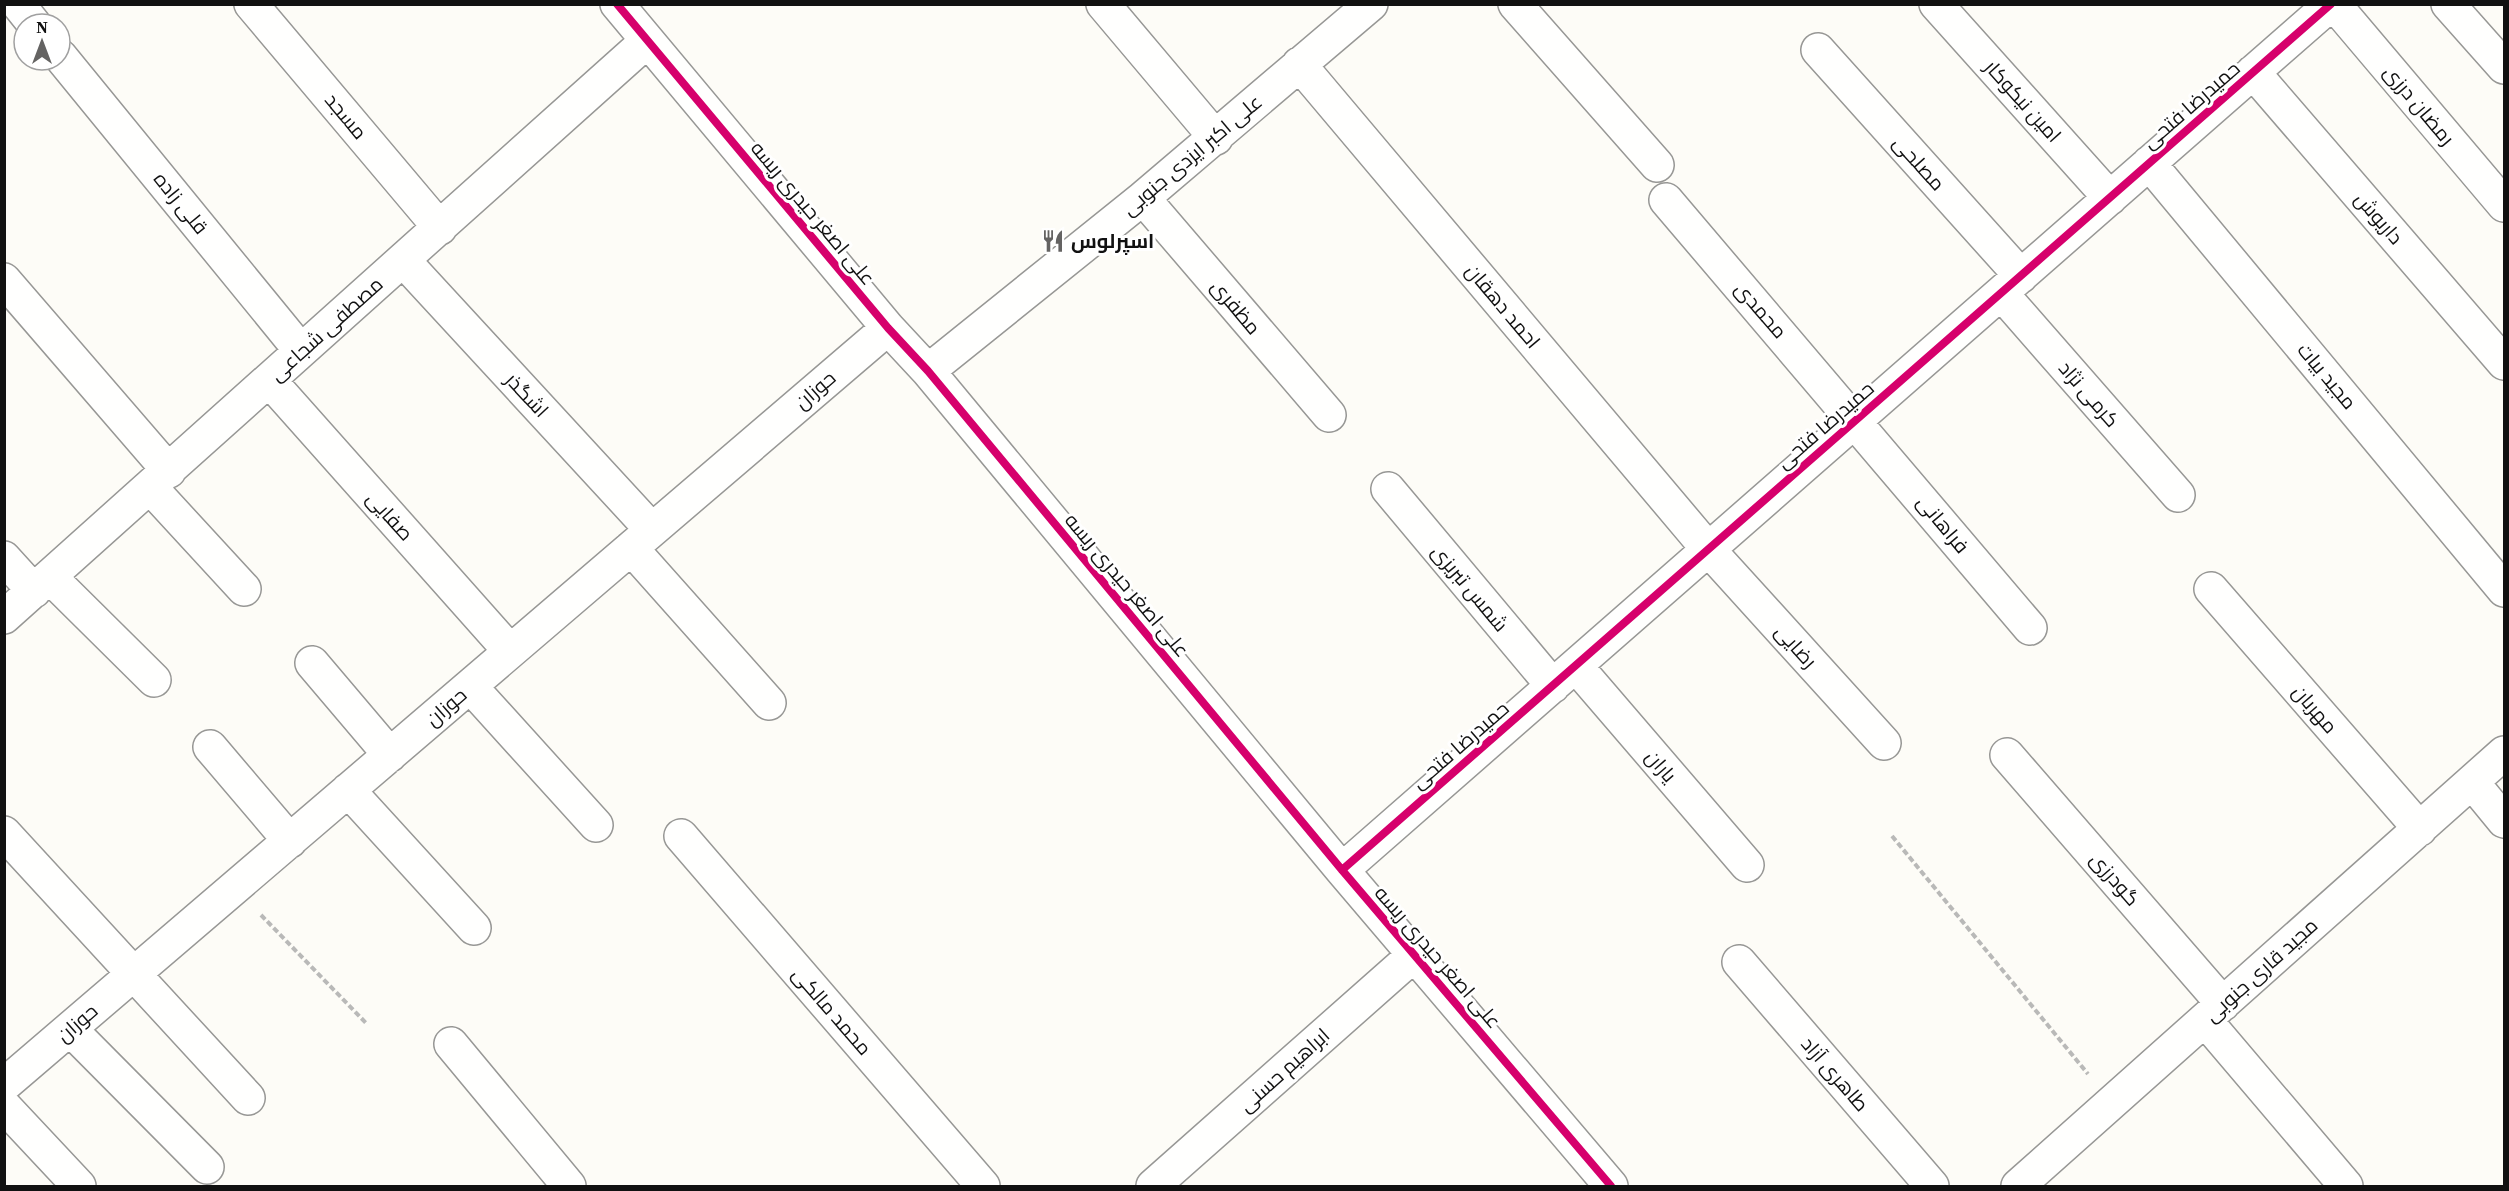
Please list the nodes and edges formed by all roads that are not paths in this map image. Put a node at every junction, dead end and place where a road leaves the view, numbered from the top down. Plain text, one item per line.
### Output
1 (251, 4) edge
2 (617, 4) edge
3 (1103, 4) edge
4 (1371, 4) edge
5 (1515, 4) edge
6 (1936, 4) edge
7 (2332, 4) edge
8 (2448, 4) edge
9 (647, 41) junction
10 (1818, 50) dead end
11 (1299, 64) junction
12 (2505, 67) edge
13 (72, 71) edge
14 (2253, 72) junction
15 (1216, 138) junction
16 (2149, 163) junction
17 (1657, 165) dead end
18 (1143, 198) junction
19 (2109, 198) junction
20 (1666, 200) dead end
21 (2505, 205) edge
22 (440, 228) junction
23 (403, 260) junction
24 (4, 280) edge
25 (2011, 284) junction
26 (888, 328) junction
27 (301, 351) junction
28 (2505, 363) edge
29 (928, 371) junction
30 (269, 380) junction
31 (1329, 415) dead end
32 (1856, 421) junction
33 (159, 479) junction
34 (1388, 489) dead end
35 (2178, 495) dead end
36 (641, 539) junction
37 (1708, 549) junction
38 (4, 558) edge
39 (42, 584) junction
40 (244, 589) dead end
41 (2211, 589) dead end
42 (2505, 590) edge
43 (4, 617) edge
44 (2030, 628) dead end
45 (510, 651) junction
46 (312, 663) dead end
47 (1564, 676) junction
48 (154, 680) dead end
49 (470, 686) junction
50 (769, 703) dead end
51 (1884, 743) dead end
52 (210, 747) dead end
53 (2505, 753) edge
54 (390, 755) junction
55 (2007, 755) dead end
56 (2472, 782) junction
57 (348, 790) junction
58 (2505, 821) edge
59 (596, 825) dead end
60 (2420, 829) junction
61 (4, 833) edge
62 (681, 836) dead end
63 (290, 841) junction
64 (1747, 865) dead end
65 (1342, 870) junction
66 (474, 928) dead end
67 (1415, 954) junction
68 (1738, 962) dead end
69 (134, 974) junction
70 (2214, 1012) junction
71 (70, 1029) junction
72 (451, 1044) dead end
73 (5, 1084) edge
74 (248, 1098) dead end
75 (4, 1106) edge
76 (207, 1167) dead end
77 (79, 1186) edge
78 (569, 1186) edge
79 (983, 1186) edge
80 (1153, 1186) edge
81 (1611, 1186) edge
82 (1932, 1186) edge
83 (2018, 1186) edge
84 (2346, 1186) edge

1 - 22 street, مسجد
2 - 9 street, علی اصغر حیدری ریسه
3 - 15 street
4 - 11 street, علی اکبر ایزدی جنوبی
5 - 17 street
6 - 19 street, امین نیکوکار
7 - 14 street, حمیدرضا فتحی
7 - 21 street, رمضان درزی
8 - 12 street
9 - 22 street, مصطفی شجاعی
9 - 26 street, علی اصغر حیدری ریسه
10 - 25 street, مصلحی
11 - 15 street, علی اکبر ایزدی جنوبی
11 - 37 street, احمد دهقان
13 - 27 street, قلی زاده
14 - 16 street, حمیدرضا فتحی
14 - 28 street, داریوش
15 - 18 street, علی اکبر ایزدی جنوبی
16 - 19 street, حمیدرضا فتحی
16 - 42 street, مجید بیات
18 - 29 street, علی اکبر ایزدی جنوبی
18 - 31 street, مظفری
19 - 25 street, حمیدرضا فتحی
20 - 32 street, محمدی
22 - 23 street, مصطفی شجاعی
23 - 27 street, مصطفی شجاعی
23 - 36 street, اشگذر
24 - 33 street
25 - 32 street, حمیدرضا فتحی
25 - 35 street, کرمی نژاد
26 - 29 street, علی اصغر حیدری ریسه
26 - 36 street, حوزان
27 - 30 street, مصطفی شجاعی
29 - 65 street, علی اصغر حیدری ریسه
30 - 33 street, مصطفی شجاعی
30 - 45 street, صفایی
32 - 37 street, حمیدرضا فتحی
32 - 44 street, فراهانی
33 - 39 street, مصطفی شجاعی
33 - 40 street
34 - 47 street, شمس تبریزی
36 - 45 street, حوزان
36 - 50 street, اشگذر
37 - 47 street, حمیدرضا فتحی
37 - 51 street, رضایی
38 - 39 street
39 - 43 street, مصطفی شجاعی
39 - 48 street
41 - 60 street, مهربان
45 - 49 street, حوزان
46 - 54 street
47 - 64 street, یاران
47 - 65 street, حمیدرضا فتحی
49 - 54 street, حوزان
49 - 59 street
52 - 63 street
53 - 56 street, مجید قاری جنوبی
54 - 57 street, حوزان
55 - 70 street, گودرزی
56 - 58 street
56 - 60 street, مجید قاری جنوبی
57 - 63 street, حوزان
57 - 66 street
60 - 70 street, مجید قاری جنوبی
61 - 69 street
62 - 79 street, محمد مالکی
63 - 69 street, حوزان
65 - 67 street, علی اصغر حیدری ریسه
67 - 80 street, ابراهیم حسنی
67 - 81 street, علی اصغر حیدری ریسه
68 - 82 street, طاهری آزاد
69 - 71 street, حوزان
69 - 74 street
70 - 83 street, مجید قاری جنوبی
70 - 84 street, گودرزی
71 - 73 street, حوزان
71 - 76 street
72 - 78 street
75 - 77 street

